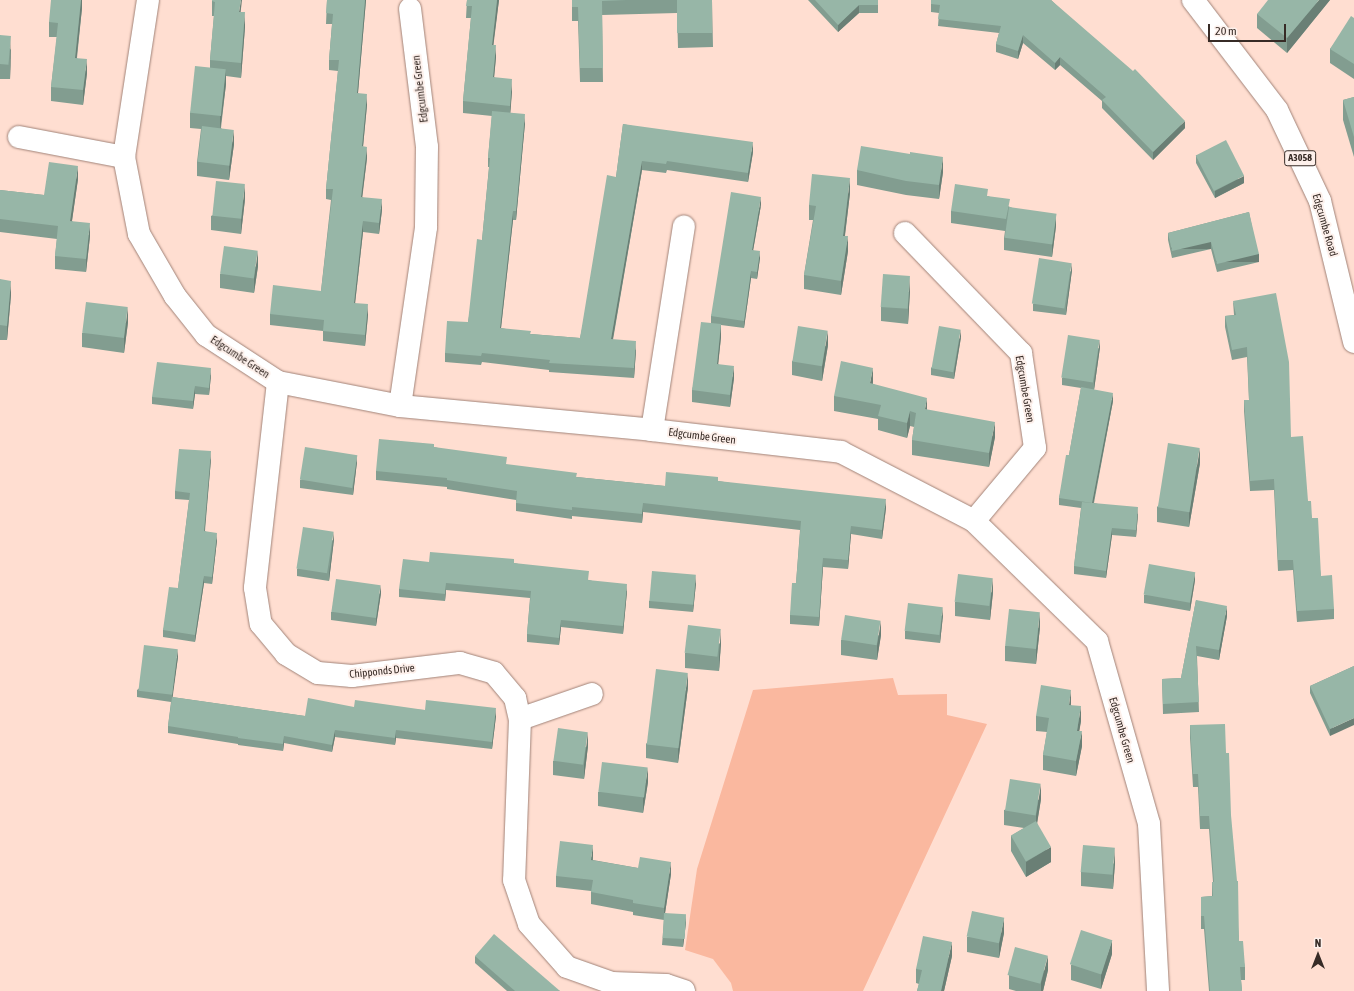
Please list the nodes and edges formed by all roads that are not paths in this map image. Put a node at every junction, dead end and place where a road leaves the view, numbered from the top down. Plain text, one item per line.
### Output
1 (148, 0) edge
2 (1193, 0) edge
3 (410, 9) dead end
4 (19, 137) dead end
5 (124, 156) junction
6 (684, 226) dead end
7 (905, 233) dead end
8 (1354, 342) edge
9 (278, 382) junction
10 (400, 406) junction
11 (652, 430) junction
12 (974, 521) junction
13 (592, 694) dead end
14 (520, 719) junction
15 (684, 991) edge
16 (1158, 991) edge

1 - 5 street, Edgcumbe Green
2 - 8 street, Edgcumbe Road / A3058
3 - 10 street, Edgcumbe Green
4 - 5 street
5 - 9 street, Edgcumbe Green
6 - 11 street, Edgcumbe Green
7 - 12 street, Edgcumbe Green
9 - 10 street, Edgcumbe Green
9 - 14 street, Chipponds Drive
10 - 11 street, Edgcumbe Green
11 - 12 street, Edgcumbe Green
12 - 16 street, Edgcumbe Green
13 - 14 street
14 - 15 street, Chipponds Drive

